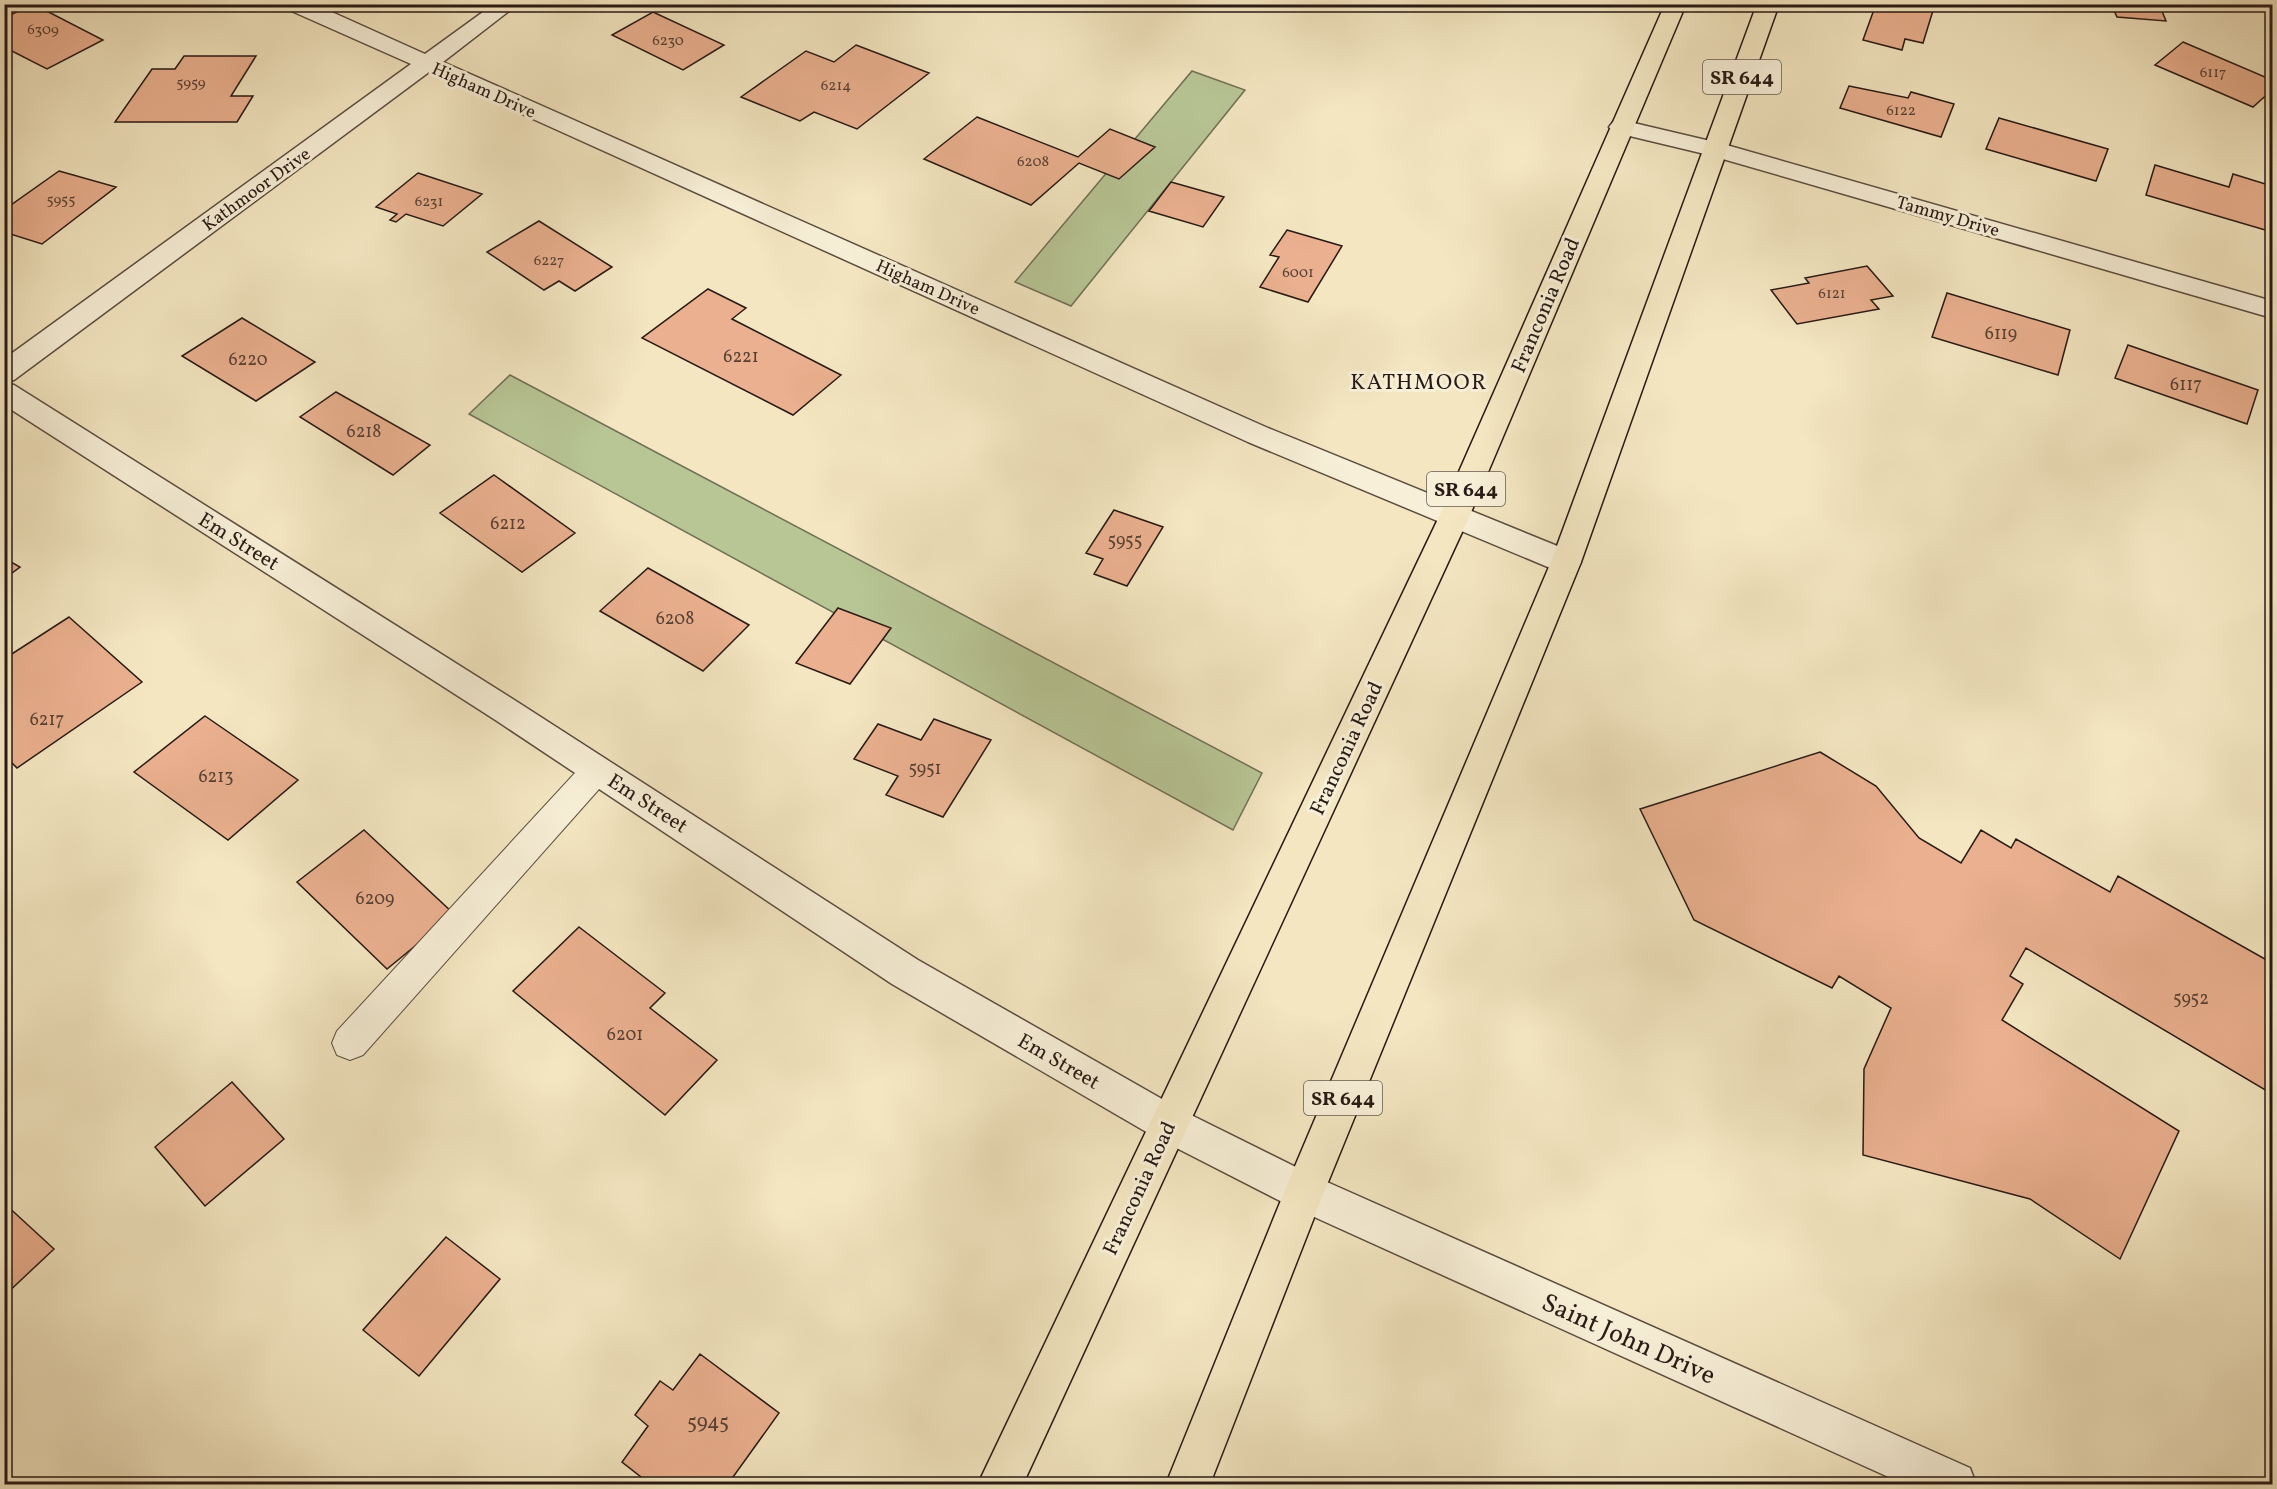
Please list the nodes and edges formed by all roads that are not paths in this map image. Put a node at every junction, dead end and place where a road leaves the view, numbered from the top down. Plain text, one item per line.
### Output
1 (295, 4) edge
2 (508, 4) edge
3 (1676, 4) edge
4 (1768, 4) edge
5 (426, 64) junction
6 (1621, 127) junction
7 (1715, 148) junction
8 (2272, 310) edge
9 (4, 373) edge
10 (4, 392) edge
11 (1455, 517) junction
12 (1566, 562) junction
13 (597, 770) junction
14 (350, 1043) dead end
15 (1169, 1124) junction
16 (1304, 1192) junction
17 (1000, 1485) edge
18 (1188, 1485) edge
19 (1954, 1485) edge

1 - 5 street, Higham Drive
2 - 5 street, Kathmoor Drive
3 - 6 main road, Franconia Road / SR 644
4 - 7 main road, SR 644
5 - 9 street, Kathmoor Drive
5 - 11 street, Higham Drive
6 - 7 street, Tammy Drive
6 - 11 main road, Franconia Road / SR 644
7 - 8 street, Tammy Drive
7 - 12 main road, SR 644
10 - 13 street, Em Street
11 - 12 street, Higham Drive
11 - 15 main road, Franconia Road / SR 644
12 - 16 main road, SR 644
13 - 14 lane
13 - 15 street, Em Street
15 - 16 street, Em Street
15 - 17 main road, Franconia Road / SR 644
16 - 18 main road, SR 644
16 - 19 street, Saint John Drive

